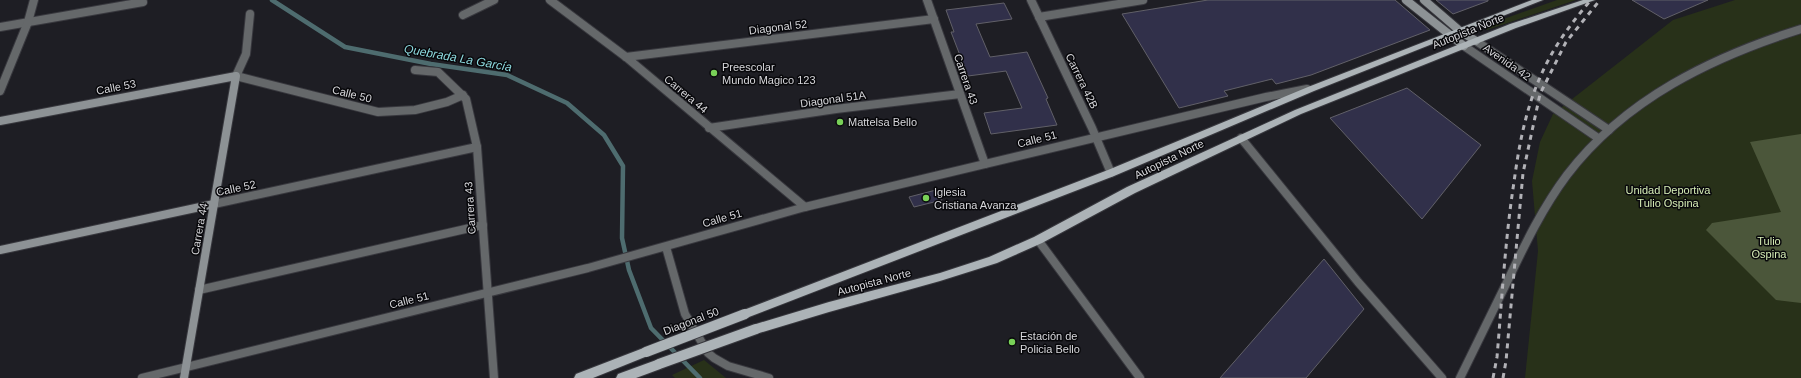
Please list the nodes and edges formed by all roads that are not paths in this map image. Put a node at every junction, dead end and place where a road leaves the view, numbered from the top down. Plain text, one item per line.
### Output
1 (34, 0) edge
2 (494, 0) edge
3 (550, 0) edge
4 (927, 0) edge
5 (1031, 0) edge
6 (1143, 0) edge
7 (1406, 0) edge
8 (1424, 0) edge
9 (1540, 0) edge
10 (1591, 0) edge
11 (143, 2) dead end
12 (250, 14) dead end
13 (463, 15) dead end
14 (1039, 17) junction
15 (934, 19) junction
16 (28, 22) junction
17 (0, 27) edge
18 (1801, 29) edge
19 (1460, 31) junction
20 (1449, 35) junction
21 (1476, 41) junction
22 (1464, 46) junction
23 (626, 57) junction
24 (416, 70) dead end
25 (236, 76) junction
26 (1311, 89) junction
27 (0, 91) edge
28 (960, 94) junction
29 (463, 96) junction
30 (0, 121) edge
31 (710, 128) junction
32 (1609, 130) junction
33 (1096, 137) junction
34 (1241, 138) junction
35 (1598, 138) junction
36 (477, 148) junction
37 (985, 164) junction
38 (1111, 173) junction
39 (214, 204) junction
40 (805, 207) junction
41 (483, 225) junction
42 (1038, 240) junction
43 (666, 247) junction
44 (0, 250) edge
45 (199, 290) junction
46 (488, 293) junction
47 (745, 314) joint
48 (186, 367) junction
49 (142, 378) edge
50 (184, 378) edge
51 (494, 378) edge
52 (580, 378) edge
53 (622, 378) edge
54 (769, 378) edge
55 (1140, 378) edge
56 (1442, 378) edge
57 (1460, 378) edge

1 - 16 street
2 - 13 street
3 - 23 street, Carrera 44
4 - 15 street, Carrera 43
5 - 14 street, Carrera 42B
6 - 14 street
7 - 20 street, Avenida 42
8 - 19 street, Avenida 42
9 - 19 main road, Autopista Norte
10 - 21 main road, Autopista Norte
11 - 16 street
12 - 25 street, Carrera 44
14 - 33 street, Carrera 42B
15 - 23 street, Diagonal 52
15 - 28 street, Carrera 43
16 - 17 street
16 - 27 street
18 - 32 street
19 - 20 main road, Autopista Norte
19 - 21 street, Avenida 42
20 - 22 street, Avenida 42
20 - 26 main road, Autopista Norte
21 - 22 main road, Autopista Norte
21 - 32 street, Avenida 42
22 - 34 main road, Autopista Norte
22 - 35 street, Avenida 42
23 - 31 street, Carrera 44
24 - 29 street, Carrera 43
25 - 29 street, Calle 50
25 - 30 street, Calle 53
25 - 39 street, Carrera 44
26 - 33 street, Calle 51
26 - 38 main road, Autopista Norte
28 - 31 street, Diagonal 51A
28 - 37 street, Carrera 43
29 - 36 street, Carrera 43
31 - 40 street, Carrera 44
32 - 35 street
33 - 37 street, Calle 51
33 - 38 street, Carrera 42B
34 - 42 main road, Autopista Norte
34 - 56 street
35 - 57 street
36 - 39 street, Calle 52
36 - 41 street, Carrera 43
37 - 40 street, Calle 51
38 - 47 main road, Autopista Norte
39 - 44 street, Calle 52
39 - 45 street, Carrera 44
40 - 43 street, Calle 51
41 - 45 street
41 - 46 street, Carrera 43
42 - 53 main road, Autopista Norte, bridge
42 - 55 street
43 - 46 street, Calle 51
43 - 54 street
45 - 48 street, Carrera 44
46 - 48 street, Calle 51
46 - 51 street, Carrera 43
47 - 52 main road, Diagonal 50, bridge
48 - 49 street, Calle 51
48 - 50 street, Carrera 44

